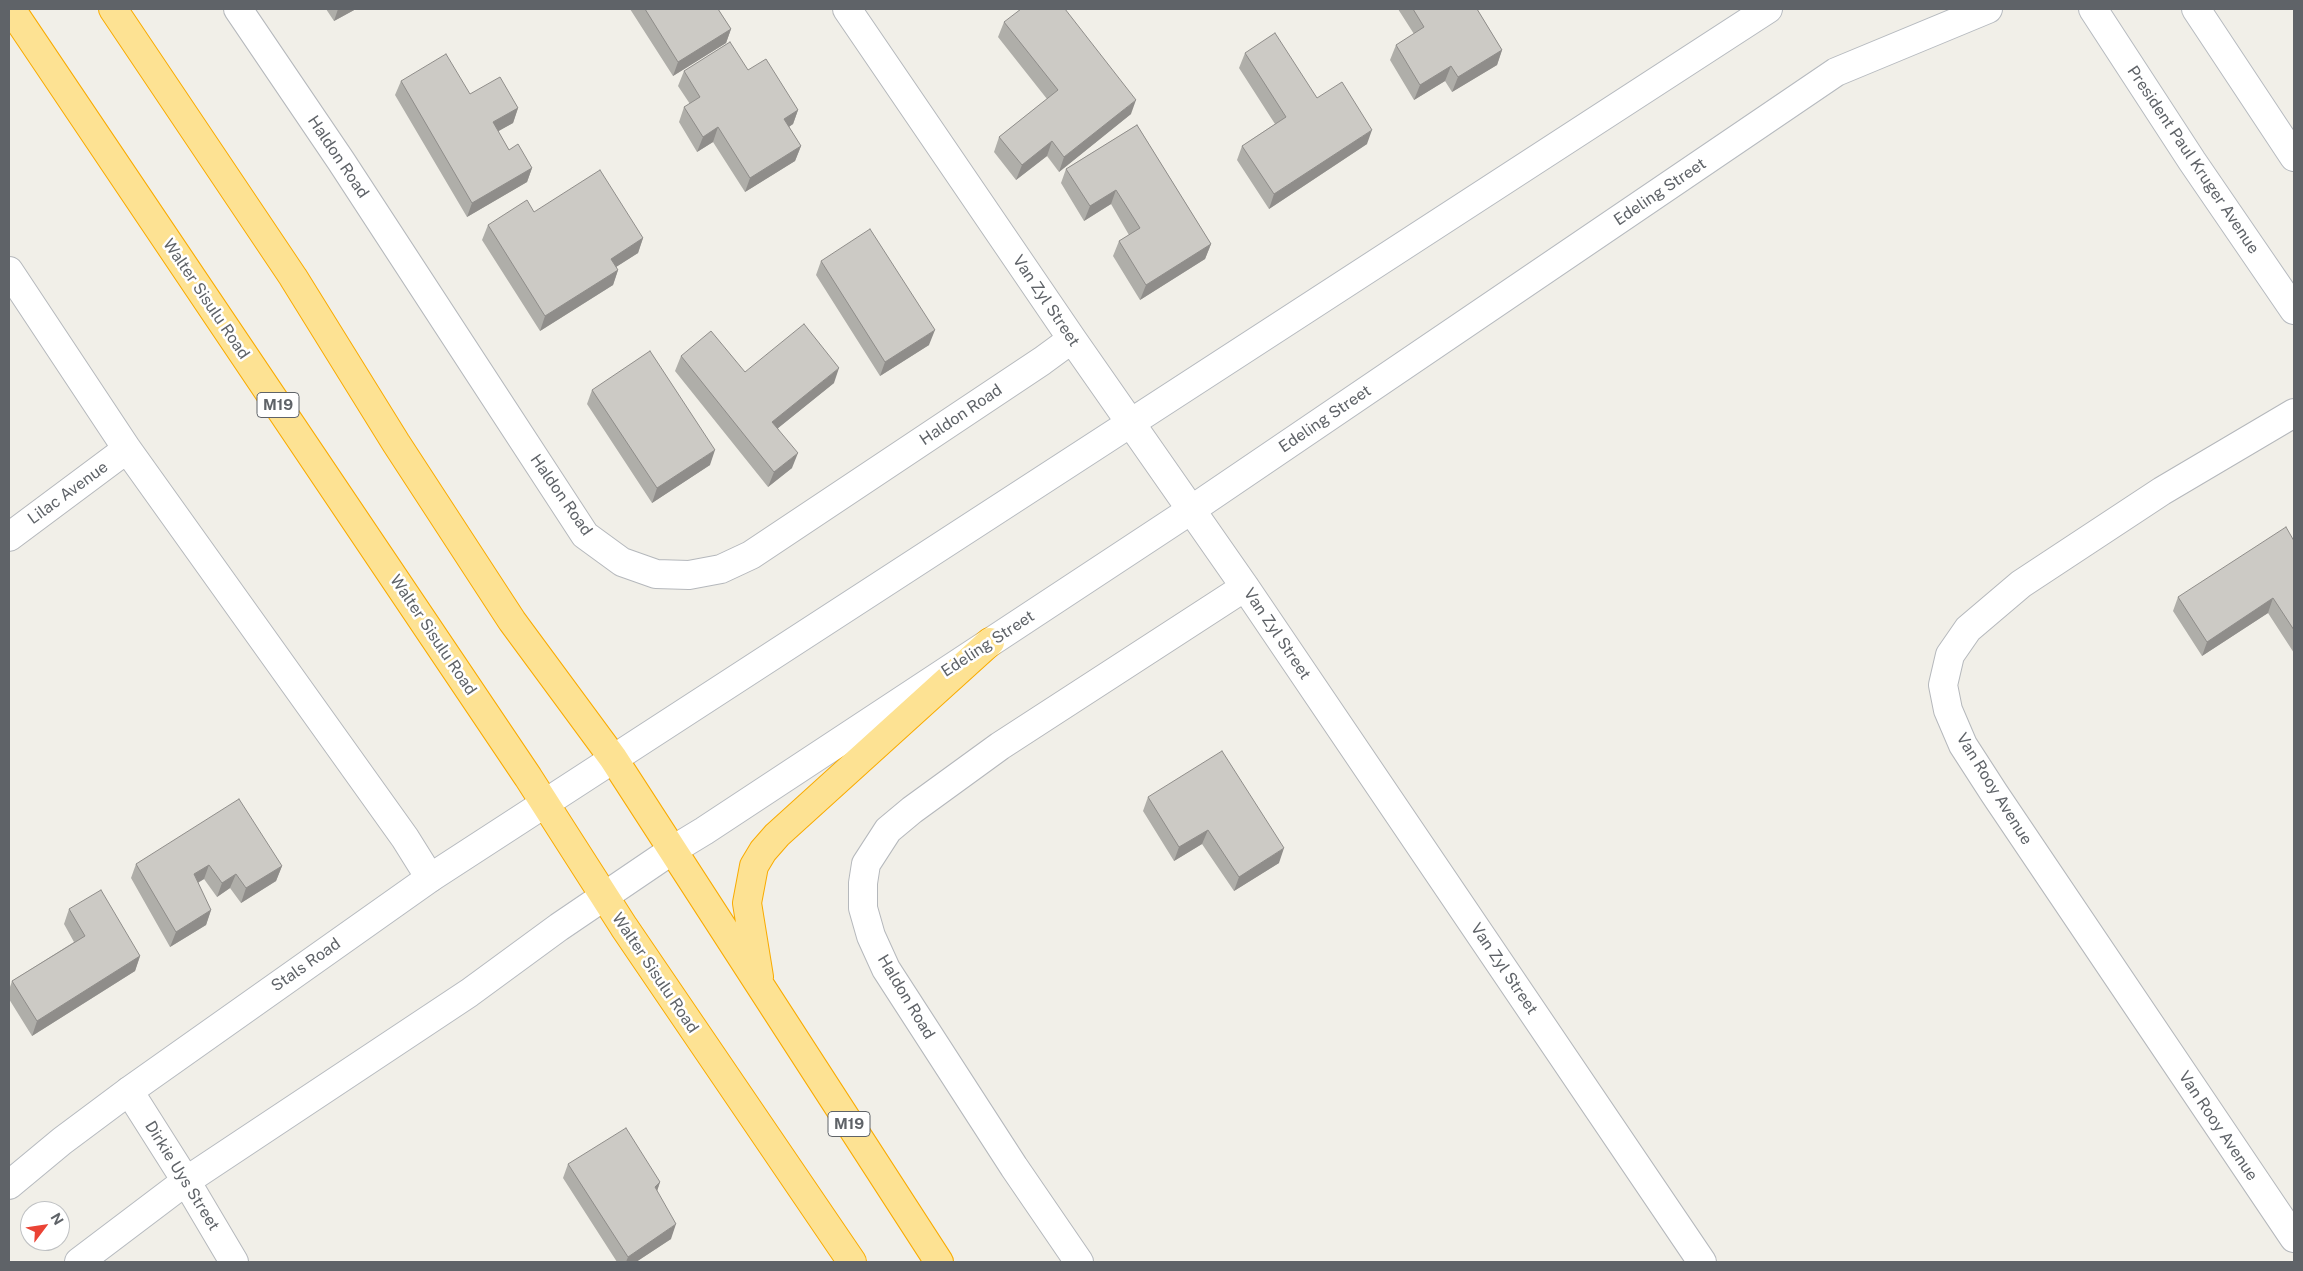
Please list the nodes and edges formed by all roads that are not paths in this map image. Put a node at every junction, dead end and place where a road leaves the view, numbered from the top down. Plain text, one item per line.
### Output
1 (11, 9) edge
2 (113, 9) edge
3 (238, 9) edge
4 (846, 9) edge
5 (1768, 9) edge
6 (1988, 9) edge
7 (2093, 9) edge
8 (2196, 9) edge
9 (2294, 157) edge
10 (9, 271) edge
11 (2294, 310) edge
12 (1072, 339) junction
13 (2294, 413) edge
14 (1130, 423) junction
15 (127, 449) junction
16 (1191, 510) junction
17 (9, 537) edge
18 (1245, 587) junction
19 (990, 642) junction
20 (613, 758) junction
21 (545, 802) junction
22 (671, 851) junction
23 (430, 878) junction
24 (605, 897) junction
25 (760, 985) junction
26 (129, 1091) junction
27 (186, 1181) junction
28 (9, 1185) edge
29 (2294, 1238) edge
30 (79, 1262) edge
31 (234, 1262) edge
32 (852, 1262) edge
33 (939, 1262) edge
34 (1079, 1262) edge
35 (1702, 1262) edge

1 - 21 highway, Walter Sisulu Road / M19
2 - 20 highway, M19
3 - 12 street, Haldon Road
4 - 12 street, Van Zyl Street
5 - 14 street
6 - 16 street, Edeling Street
7 - 11 street, President Paul Kruger Avenue
8 - 9 street
10 - 15 street
12 - 14 street, Van Zyl Street
13 - 29 street, Van Rooy Avenue
14 - 16 street, Van Zyl Street
14 - 20 street
15 - 17 street, Lilac Avenue
15 - 23 street
16 - 18 street, Van Zyl Street
16 - 19 street, Edeling Street
18 - 34 street, Haldon Road
18 - 35 street, Van Zyl Street
19 - 22 street, Edeling Street
19 - 25 highway
20 - 21 street, Stals Road
20 - 22 highway, M19
21 - 23 street, Stals Road
21 - 24 highway, Walter Sisulu Road / M19
22 - 24 street
22 - 25 highway, M19
23 - 26 street, Stals Road
24 - 27 street
24 - 32 highway, Walter Sisulu Road / M19
25 - 33 highway, M19
26 - 27 street, Dirkie Uys Street
26 - 28 street, Stals Road
27 - 30 street
27 - 31 street, Dirkie Uys Street

